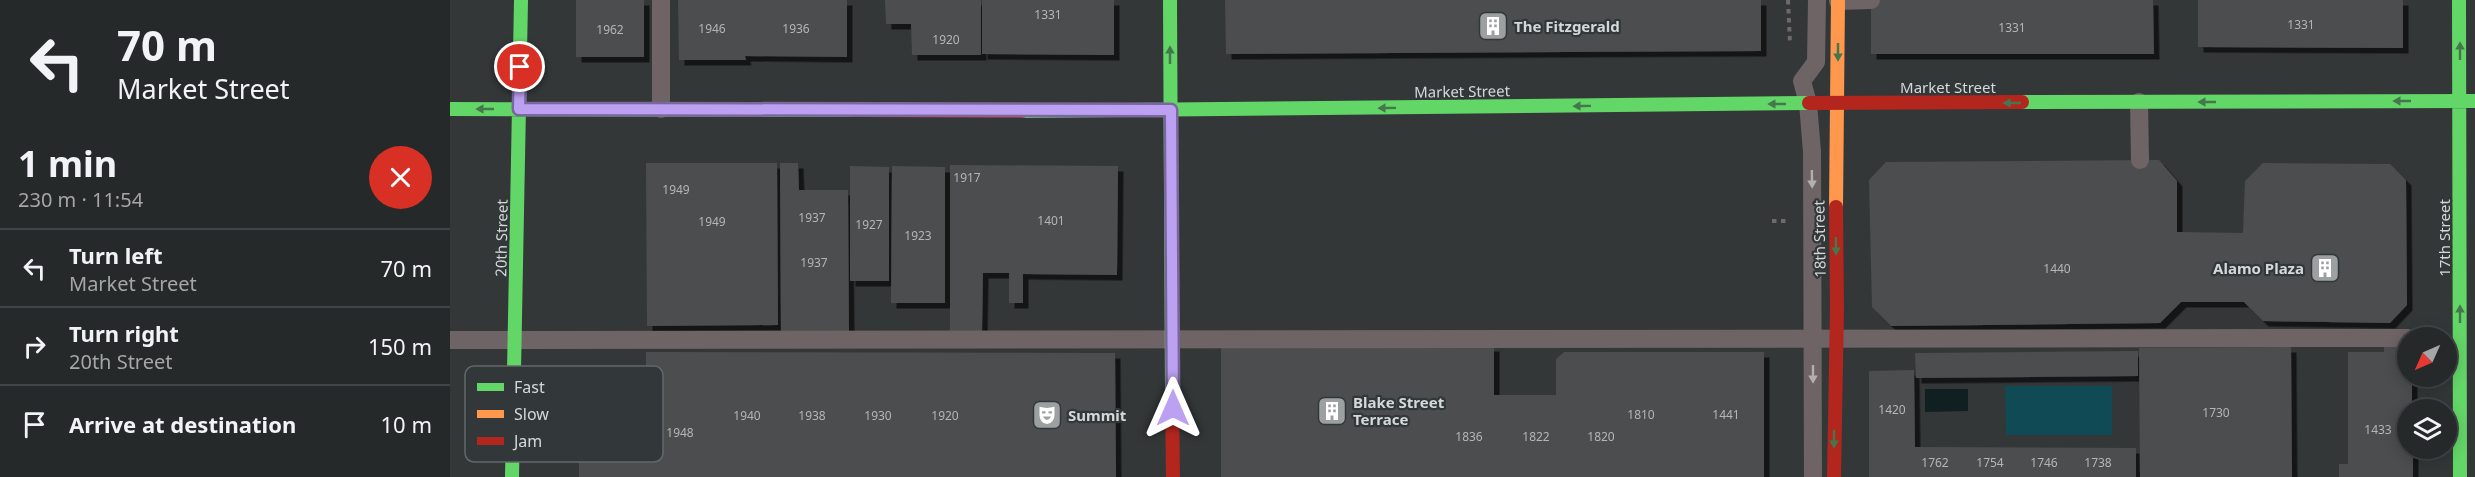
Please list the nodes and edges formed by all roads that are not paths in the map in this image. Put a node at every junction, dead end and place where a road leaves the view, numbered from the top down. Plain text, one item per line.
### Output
1 (521, 0) edge
2 (661, 0) edge
3 (1170, 0) edge
4 (1816, 0) edge
5 (1871, 0) edge
6 (2459, 0) edge
7 (1838, 1) edge
8 (2460, 101) junction
9 (2475, 101) edge
10 (2139, 102) junction
11 (1808, 103) junction
12 (1835, 103) junction
13 (450, 109) edge
14 (519, 109) junction
15 (661, 109) junction
16 (1171, 110) junction
17 (2140, 160) dead end
18 (2453, 327) edge
19 (1813, 338) junction
20 (1835, 338) junction
21 (2397, 338) edge
22 (1173, 339) junction
23 (450, 340) edge
24 (515, 340) junction
25 (514, 366) edge
26 (2455, 387) edge
27 (512, 462) edge
28 (512, 477) edge
29 (1173, 477) edge
30 (1813, 477) edge
31 (1834, 477) edge
32 (2460, 477) edge

1 - 14 main road, 20th Street
2 - 15 lane
16 -> 3 main road
4 - 11 lane
5 - 7 lane
8 -> 6 main road, 17th Street
7 -> 12 main road, 18th Street
8 - 9 main road, Market Street
8 -> 10 main road, Market Street
18 -> 8 main road, 17th Street
10 -> 12 main road, Market Street
10 - 17 lane
11 - 12 main road, Market Street
11 -> 16 main road, Market Street
11 -> 19 lane
12 -> 20 main road, 18th Street
14 -> 13 main road, Market Street
14 - 15 main road, Market Street
14 - 24 main road, 20th Street
15 - 16 main road, Market Street
16 - 22 main road
19 - 20 lane
19 - 22 lane
19 -> 30 lane
20 - 21 lane
20 -> 31 main road, 18th Street
22 - 24 lane
22 - 29 main road
23 - 24 lane
24 - 25 main road, 20th Street
26 - 32 main road, 17th Street
27 - 28 main road, 20th Street

